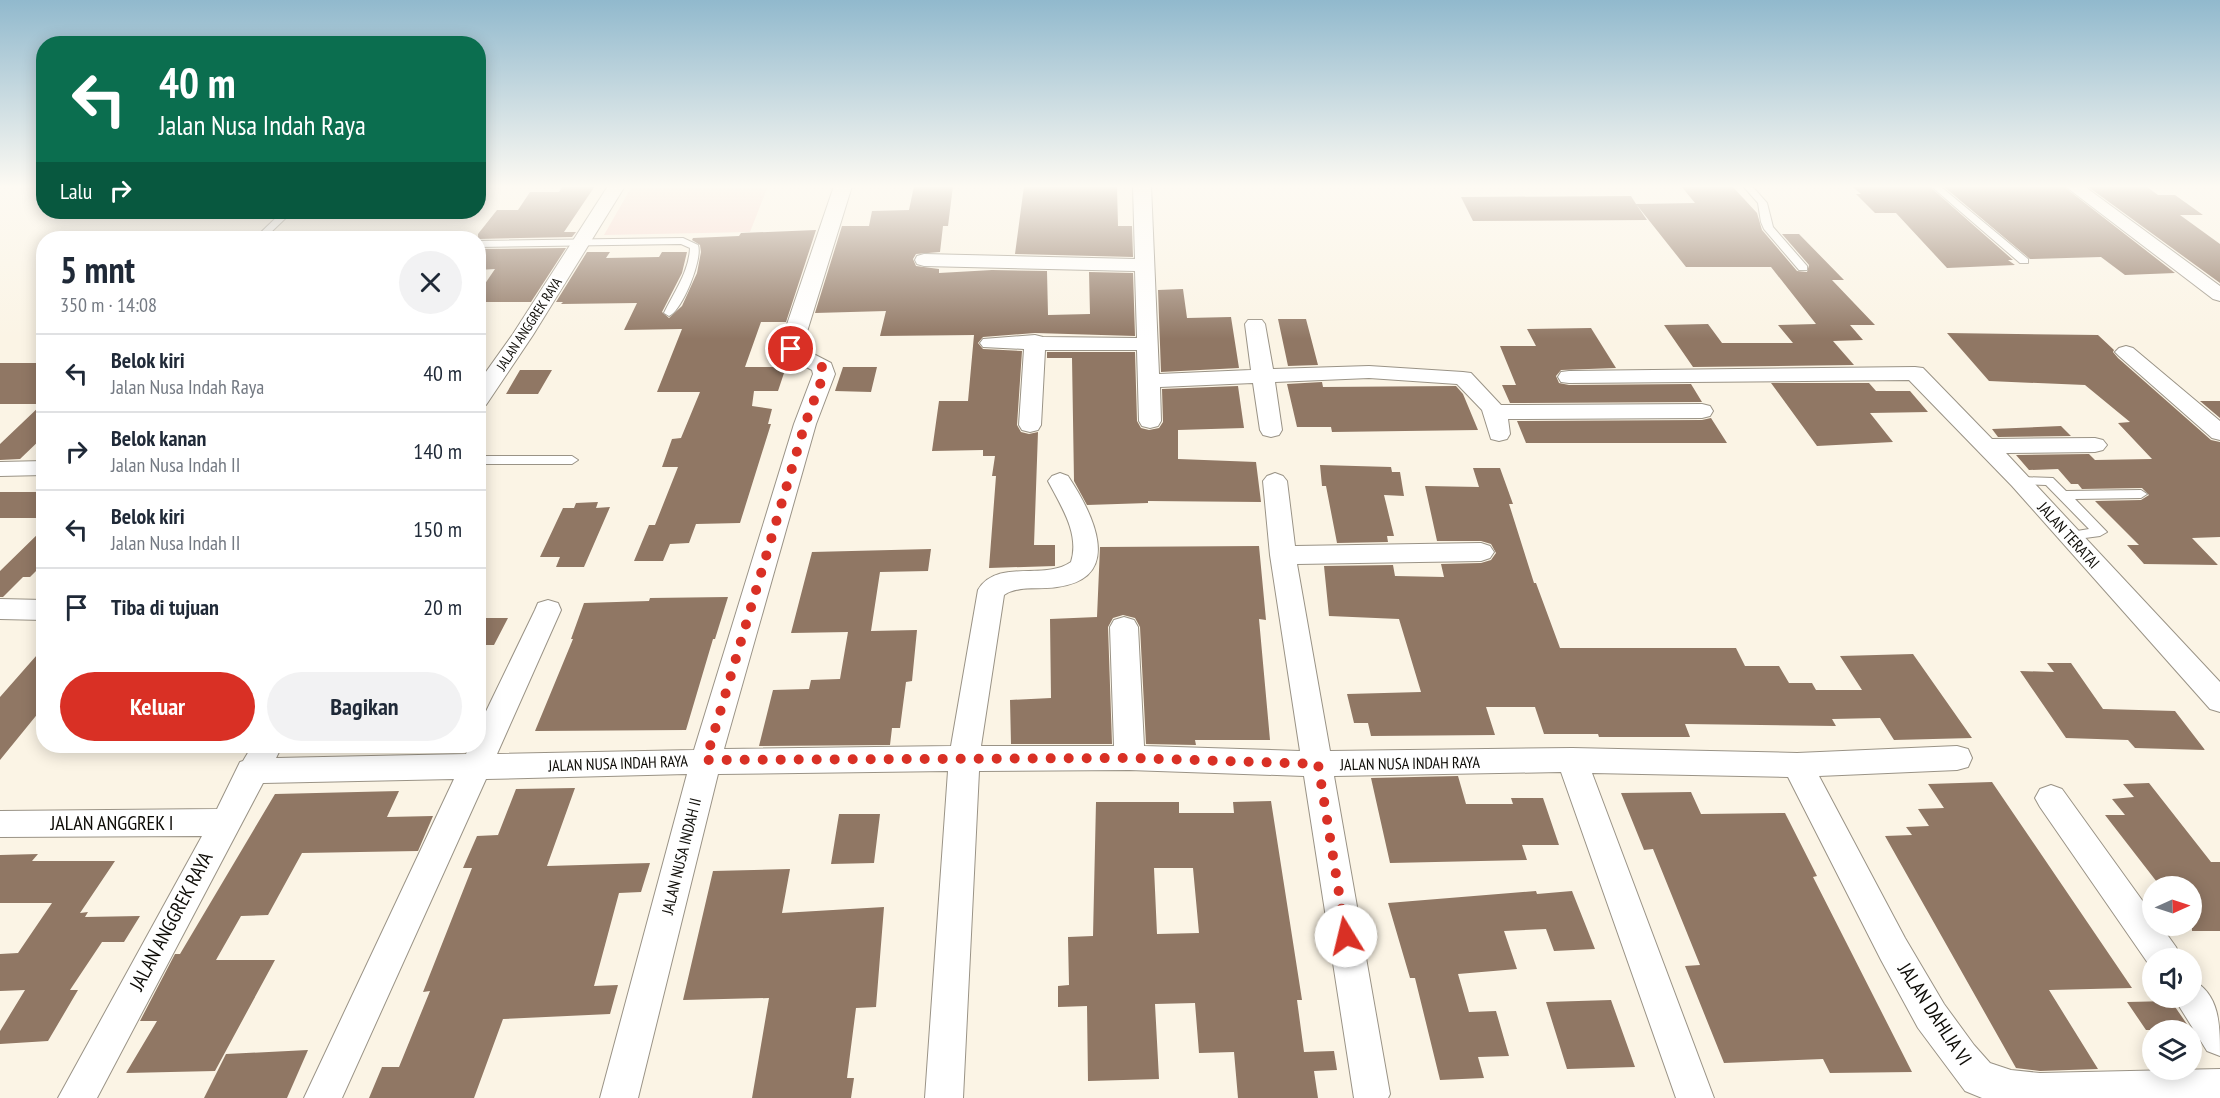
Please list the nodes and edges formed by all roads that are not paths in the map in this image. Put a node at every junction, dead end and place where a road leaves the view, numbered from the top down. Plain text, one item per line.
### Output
1 (584, 237) edge
2 (826, 237) edge
3 (1143, 237) edge
4 (1776, 237) edge
5 (1996, 237) edge
6 (2143, 237) edge
7 (486, 244) edge
8 (580, 244) junction
9 (924, 260) dead end
10 (2024, 261) dead end
11 (1144, 265) junction
12 (1803, 268) dead end
13 (2220, 295) edge
14 (669, 314) dead end
15 (1256, 324) dead end
16 (1035, 341) junction
17 (990, 343) dead end
18 (1147, 344) junction
19 (2126, 352) dead end
20 (1264, 376) junction
21 (1569, 377) dead end
22 (1148, 381) junction
23 (486, 388) edge
24 (1702, 411) dead end
25 (1150, 421) dead end
26 (1030, 425) dead end
27 (1271, 430) dead end
28 (2220, 433) edge
29 (2096, 445) dead end
30 (1986, 446) junction
31 (486, 460) edge
32 (572, 460) dead end
33 (36, 468) edge
34 (0, 469) edge
35 (1060, 481) dead end
36 (1275, 481) dead end
37 (2020, 481) junction
38 (2141, 494) dead end
39 (2064, 495) junction
40 (2070, 536) junction
41 (1481, 552) dead end
42 (1283, 555) junction
43 (0, 609) edge
44 (36, 610) edge
45 (548, 610) dead end
46 (1124, 627) dead end
47 (2220, 701) edge
48 (486, 744) edge
49 (482, 753) edge
50 (259, 758) edge
51 (1130, 758) junction
52 (1957, 758) dead end
53 (964, 759) junction
54 (706, 760) junction
55 (1572, 760) junction
56 (1318, 764) junction
57 (1797, 765) junction
58 (476, 766) junction
59 (2051, 798) dead end
60 (224, 822) junction
61 (0, 824) edge
62 (2157, 948) edge
63 (2200, 1008) edge
64 (2220, 1038) edge
65 (2220, 1088) edge
66 (1371, 1094) dead end
67 (77, 1098) edge
68 (323, 1098) edge
69 (619, 1098) edge
70 (944, 1098) edge
71 (1695, 1098) edge

1 - 8 street, JALAN ANGGREK RAYA
2 - 54 street, JALAN NUSA INDAH II
3 - 11 street
4 - 12 lane
5 - 10 lane
6 - 13 street
7 - 8 lane
8 - 14 lane
8 - 23 street, JALAN ANGGREK RAYA
9 - 11 street
11 - 18 street
15 - 20 street
16 - 17 street
16 - 18 street
16 - 26 street
18 - 22 street
19 - 28 street
20 - 22 street
20 - 24 street
20 - 27 street
21 - 30 street, JALAN TERATAI
22 - 25 street
29 - 30 street
30 - 37 street, JALAN TERATAI
31 - 32 lane
33 - 34 street
35 - 53 street
36 - 42 street
37 - 39 lane
37 - 40 street, JALAN TERATAI
38 - 39 lane
39 - 40 lane
40 - 47 street, JALAN TERATAI
41 - 42 street
42 - 56 street
43 - 44 street
45 - 48 street
46 - 51 street
49 - 58 street
50 - 58 street, JALAN NUSA INDAH RAYA
50 - 60 street, JALAN ANGGREK RAYA
51 - 53 street, JALAN NUSA INDAH RAYA
51 - 56 street, JALAN NUSA INDAH RAYA
52 - 57 street, JALAN NUSA INDAH RAYA
53 - 54 street, JALAN NUSA INDAH RAYA
53 - 70 street
54 - 58 street, JALAN NUSA INDAH RAYA
54 - 69 street, JALAN NUSA INDAH II
55 - 56 street, JALAN NUSA INDAH RAYA
55 - 57 street, JALAN NUSA INDAH RAYA
55 - 71 street
56 - 66 street
57 - 65 street, JALAN DAHLIA VI
58 - 68 street
59 - 62 street
60 - 61 street, JALAN ANGGREK I
60 - 67 street, JALAN ANGGREK RAYA
63 - 64 street

